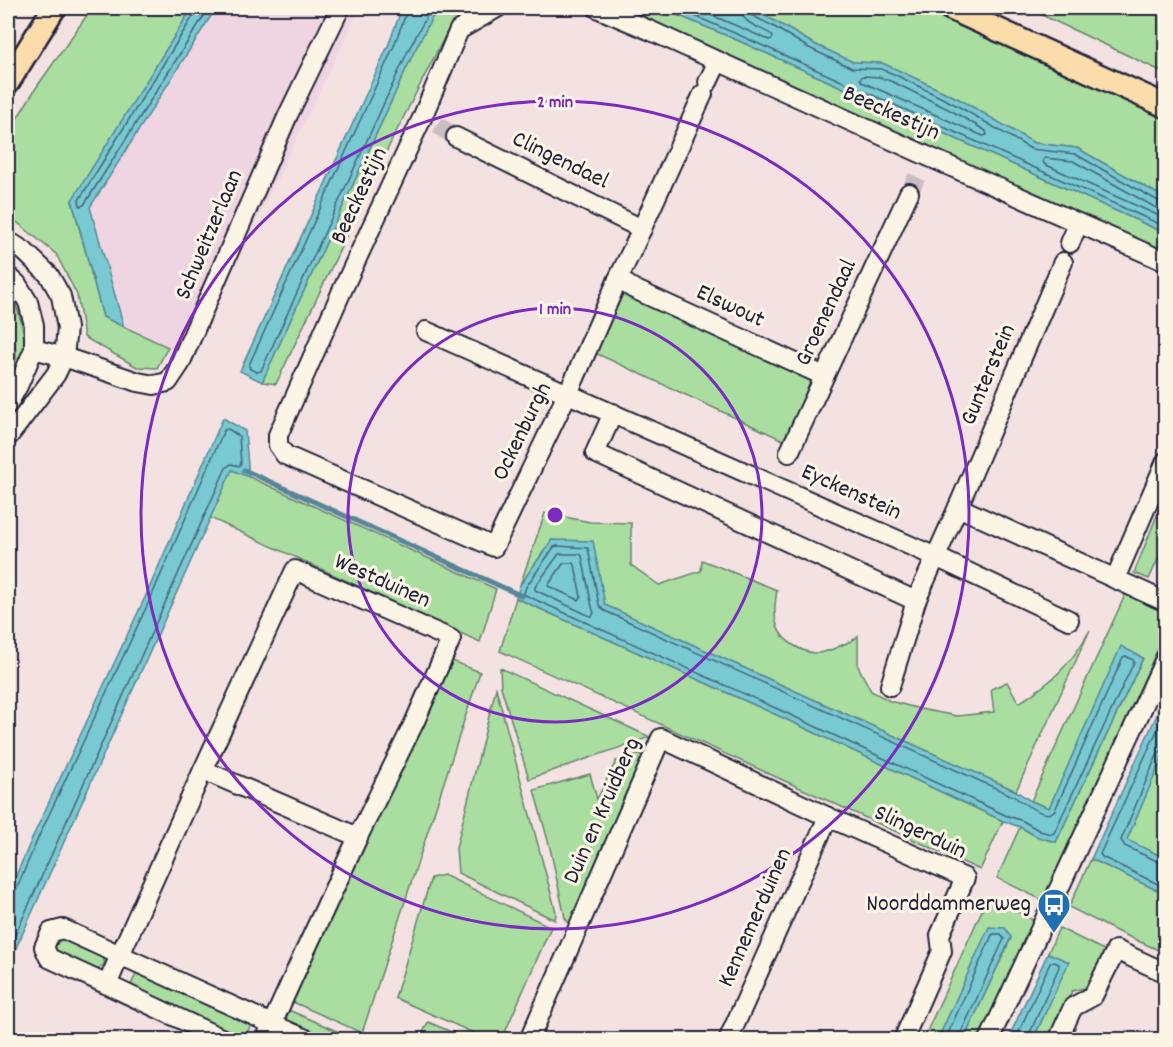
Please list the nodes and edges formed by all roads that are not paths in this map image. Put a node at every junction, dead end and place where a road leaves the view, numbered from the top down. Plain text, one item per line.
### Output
1 (54, 8) edge
2 (340, 8) edge
3 (497, 8) edge
4 (597, 8) edge
5 (950, 8) edge
6 (718, 61) junction
7 (8, 82) edge
8 (1166, 106) edge
9 (456, 137) tunnel mouth
10 (909, 193) tunnel mouth
11 (1078, 224) junction
12 (642, 229) junction
13 (8, 241) edge
14 (1070, 243) dead end
15 (1063, 261) dead end
16 (1166, 262) edge
17 (8, 276) edge
18 (618, 279) junction
19 (426, 331) dead end
20 (34, 349) junction
21 (64, 357) junction
22 (824, 376) junction
23 (568, 394) junction
24 (8, 404) edge
25 (613, 413) junction
26 (283, 420) joint
27 (8, 438) edge
28 (789, 453) dead end
29 (1166, 461) edge
30 (958, 507) junction
31 (936, 557) junction
32 (1115, 579) junction
33 (916, 601) junction
34 (1166, 603) edge
35 (1069, 620) dead end
36 (1166, 657) edge
37 (890, 686) dead end
38 (203, 770) junction
39 (828, 817) junction
40 (358, 837) junction
41 (120, 955) junction
42 (1166, 973) edge
43 (107, 985) junction
44 (269, 1031) edge
45 (225, 1040) edge
46 (308, 1040) edge
47 (529, 1040) edge
48 (728, 1040) edge
49 (903, 1040) edge
50 (989, 1040) edge
51 (1058, 1040) edge

1 - 7 main road
2 - 21 street, Schweitzerlaan
3 - 26 street, Beeckestijn
4 - 6 street, Beeckestijn
5 - 8 main road
6 - 11 street, Beeckestijn
6 - 12 street, Ockenburgh
9 - 12 street, Clingendael
10 - 22 street, Groenendaal
11 - 14 street
11 - 16 street, Beeckestijn
12 - 18 street, Ockenburgh
13 - 21 street
15 - 30 street, Gunterstein
17 - 20 street
18 - 22 street, Elswout
18 - 23 street, Ockenburgh
19 - 23 street, Eyckenstein
20 - 21 street
20 - 24 street
21 - 27 street
22 - 28 street, Groenendaal
23 - 25 street, Eyckenstein
23 - 26 street, Ockenburgh
25 - 31 street, Eyckenstein
25 - 33 street
29 - 32 street
30 - 31 street, Gunterstein
30 - 32 street
31 - 33 street, Gunterstein
31 - 35 street, Eyckenstein
32 - 34 street
33 - 37 street, Gunterstein
36 - 50 street
38 - 40 street
38 - 40 street, Westduinen
38 - 41 street, Westduinen
39 - 47 street, Duin en Kruidberg
39 - 48 street, Kennemerduinen
39 - 49 street, Slingerduin
40 - 44 street, Westduinen
41 - 43 street, Westduinen
41 - 43 street
41 - 44 street
42 - 51 street
43 - 45 street
44 - 46 street

